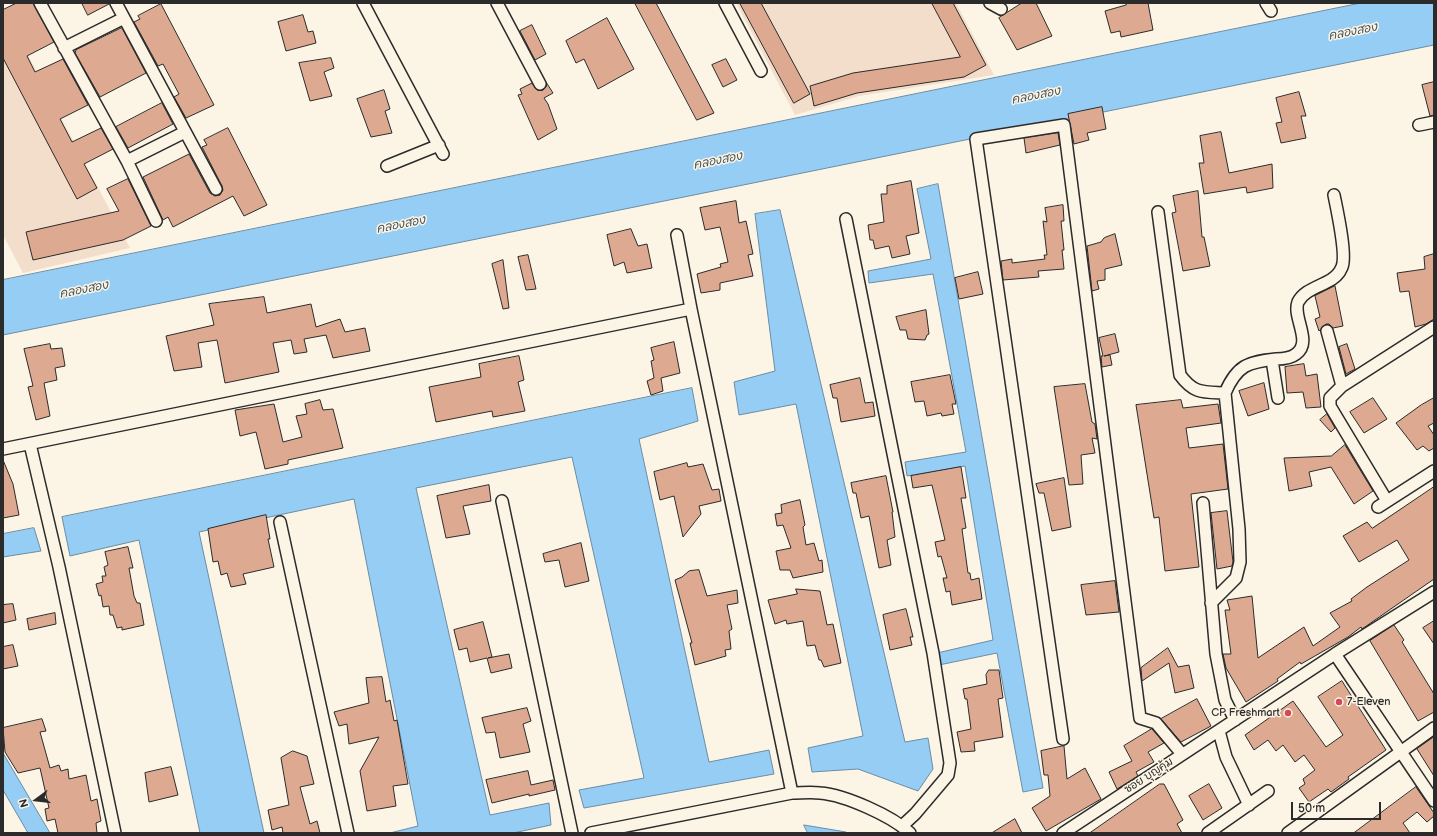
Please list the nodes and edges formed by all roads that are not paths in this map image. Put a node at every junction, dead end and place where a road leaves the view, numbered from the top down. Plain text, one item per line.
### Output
1 (40, 3) edge
2 (116, 3) edge
3 (364, 3) edge
4 (497, 3) edge
5 (725, 3) edge
6 (990, 3) edge
7 (1001, 9) dead end
8 (124, 18) junction
9 (64, 48) junction
10 (760, 71) dead end
11 (540, 84) dead end
12 (1434, 122) edge
13 (1419, 125) dead end
14 (185, 132) junction
15 (126, 161) junction
16 (387, 166) dead end
17 (216, 189) dead end
18 (1334, 195) dead end
19 (1158, 212) dead end
20 (846, 219) dead end
21 (156, 221) dead end
22 (677, 235) dead end
23 (691, 309) junction
24 (1434, 327) edge
25 (1326, 331) dead end
26 (1272, 360) junction
27 (1342, 386) junction
28 (1225, 393) junction
29 (1278, 398) dead end
30 (30, 444) junction
31 (3, 449) edge
32 (1434, 470) edge
33 (502, 501) dead end
34 (1203, 503) dead end
35 (280, 522) dead end
36 (1434, 592) edge
37 (1211, 603) junction
38 (1335, 654) junction
39 (1235, 720) junction
40 (1434, 728) edge
41 (1219, 731) junction
42 (1063, 739) dead end
43 (1401, 751) junction
44 (1182, 754) junction
45 (1268, 792) dead end
46 (792, 793) junction
47 (1434, 801) edge
48 (1249, 805) junction
49 (906, 829) edge
50 (115, 833) edge
51 (348, 833) edge
52 (572, 833) edge
53 (592, 833) edge
54 (1063, 833) edge
55 (1208, 833) edge
56 (1288, 833) edge

1 - 9 street
2 - 8 street
3 - 16 street
4 - 11 street
5 - 10 street
6 - 7 street
8 - 9 street
8 - 14 street
9 - 15 street
12 - 13 street
14 - 15 street
14 - 17 street
15 - 21 street
18 - 26 street
19 - 28 street
20 - 49 street
22 - 23 street
23 - 30 street
23 - 46 street
24 - 27 street
25 - 27 street
26 - 28 street
26 - 29 street
27 - 32 street
28 - 37 street
30 - 31 street
30 - 50 street
33 - 52 street
34 - 37 street
35 - 51 street
36 - 38 street, ซอย บุญคุ้ม
37 - 39 street
38 - 39 street, ซอย บุญคุ้ม
38 - 43 street
39 - 41 street, ซอย บุญคุ้ม
40 - 43 street
41 - 44 street, ซอย บุญคุ้ม
41 - 48 street
42 - 44 street
43 - 47 street
43 - 56 street
44 - 54 street, ซอย บุญคุ้ม
45 - 48 street
46 - 49 street
46 - 53 street
48 - 55 street

